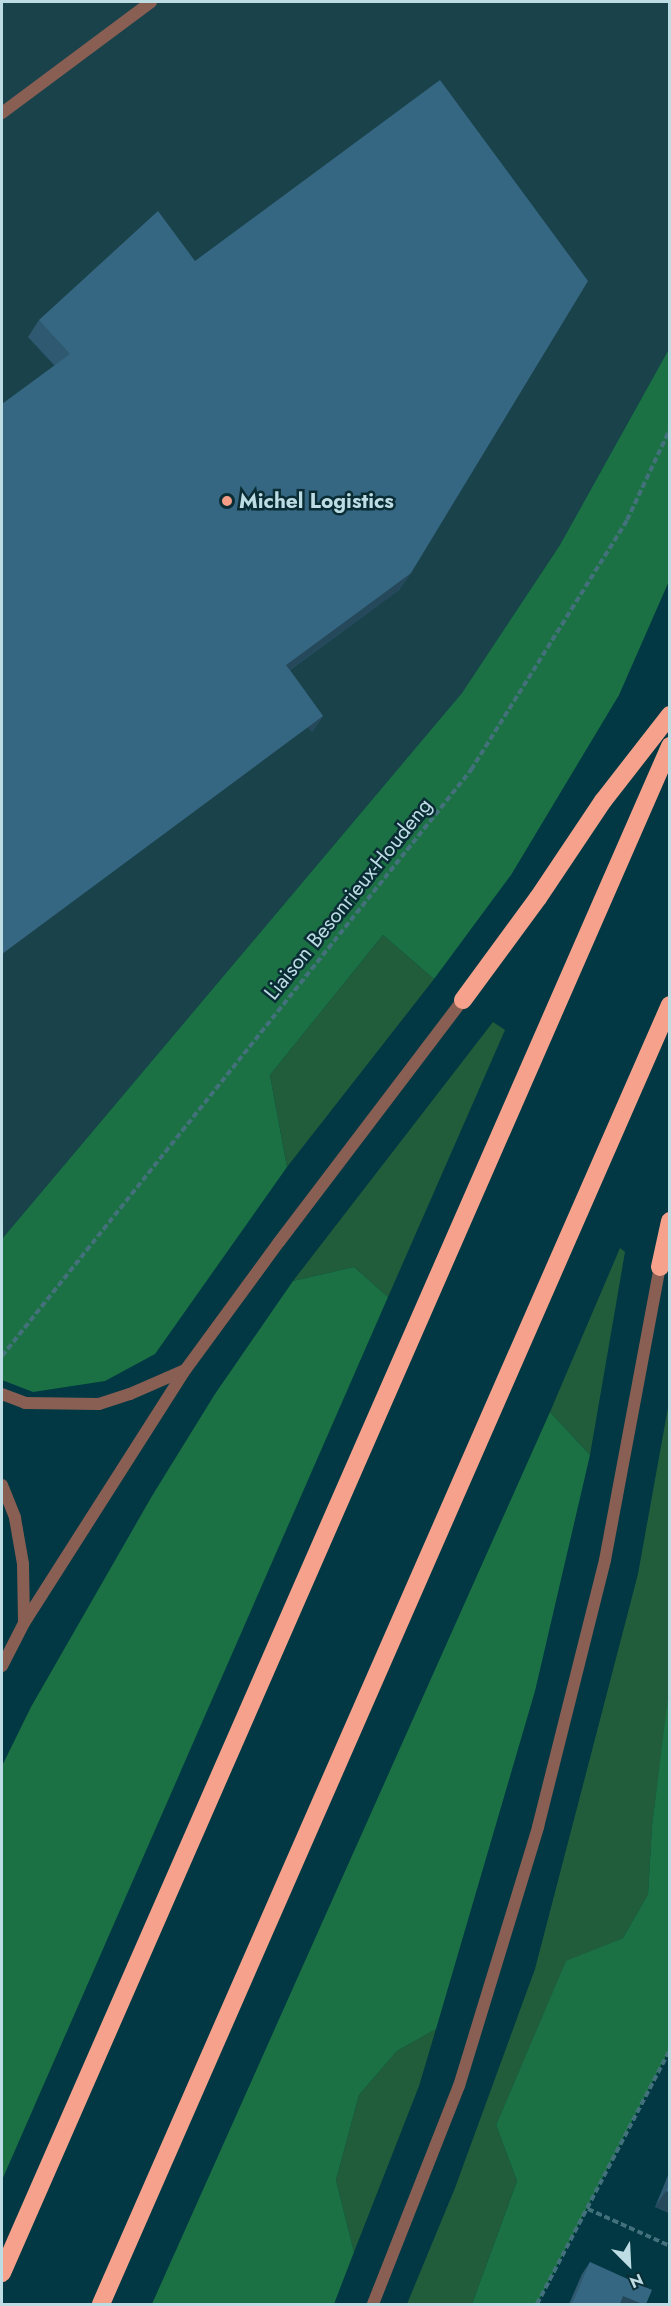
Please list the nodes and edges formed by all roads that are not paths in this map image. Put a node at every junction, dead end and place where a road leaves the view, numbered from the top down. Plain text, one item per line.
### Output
1 (151, 2) edge
2 (2, 113) edge
3 (669, 715) edge
4 (669, 746) edge
5 (463, 1000) joint
6 (669, 1005) edge
7 (669, 1221) edge
8 (660, 1267) joint
9 (186, 1369) junction
10 (2, 1394) edge
11 (2, 1485) edge
12 (24, 1623) junction
13 (2, 1666) edge
14 (2, 2273) edge
15 (101, 2304) edge
16 (373, 2304) edge

1 - 2 street
3 - 5 highway
4 - 14 highway
5 - 9 street
6 - 15 highway
7 - 8 highway
8 - 16 street
9 - 10 street
9 - 12 street
11 - 12 street
12 - 13 street

